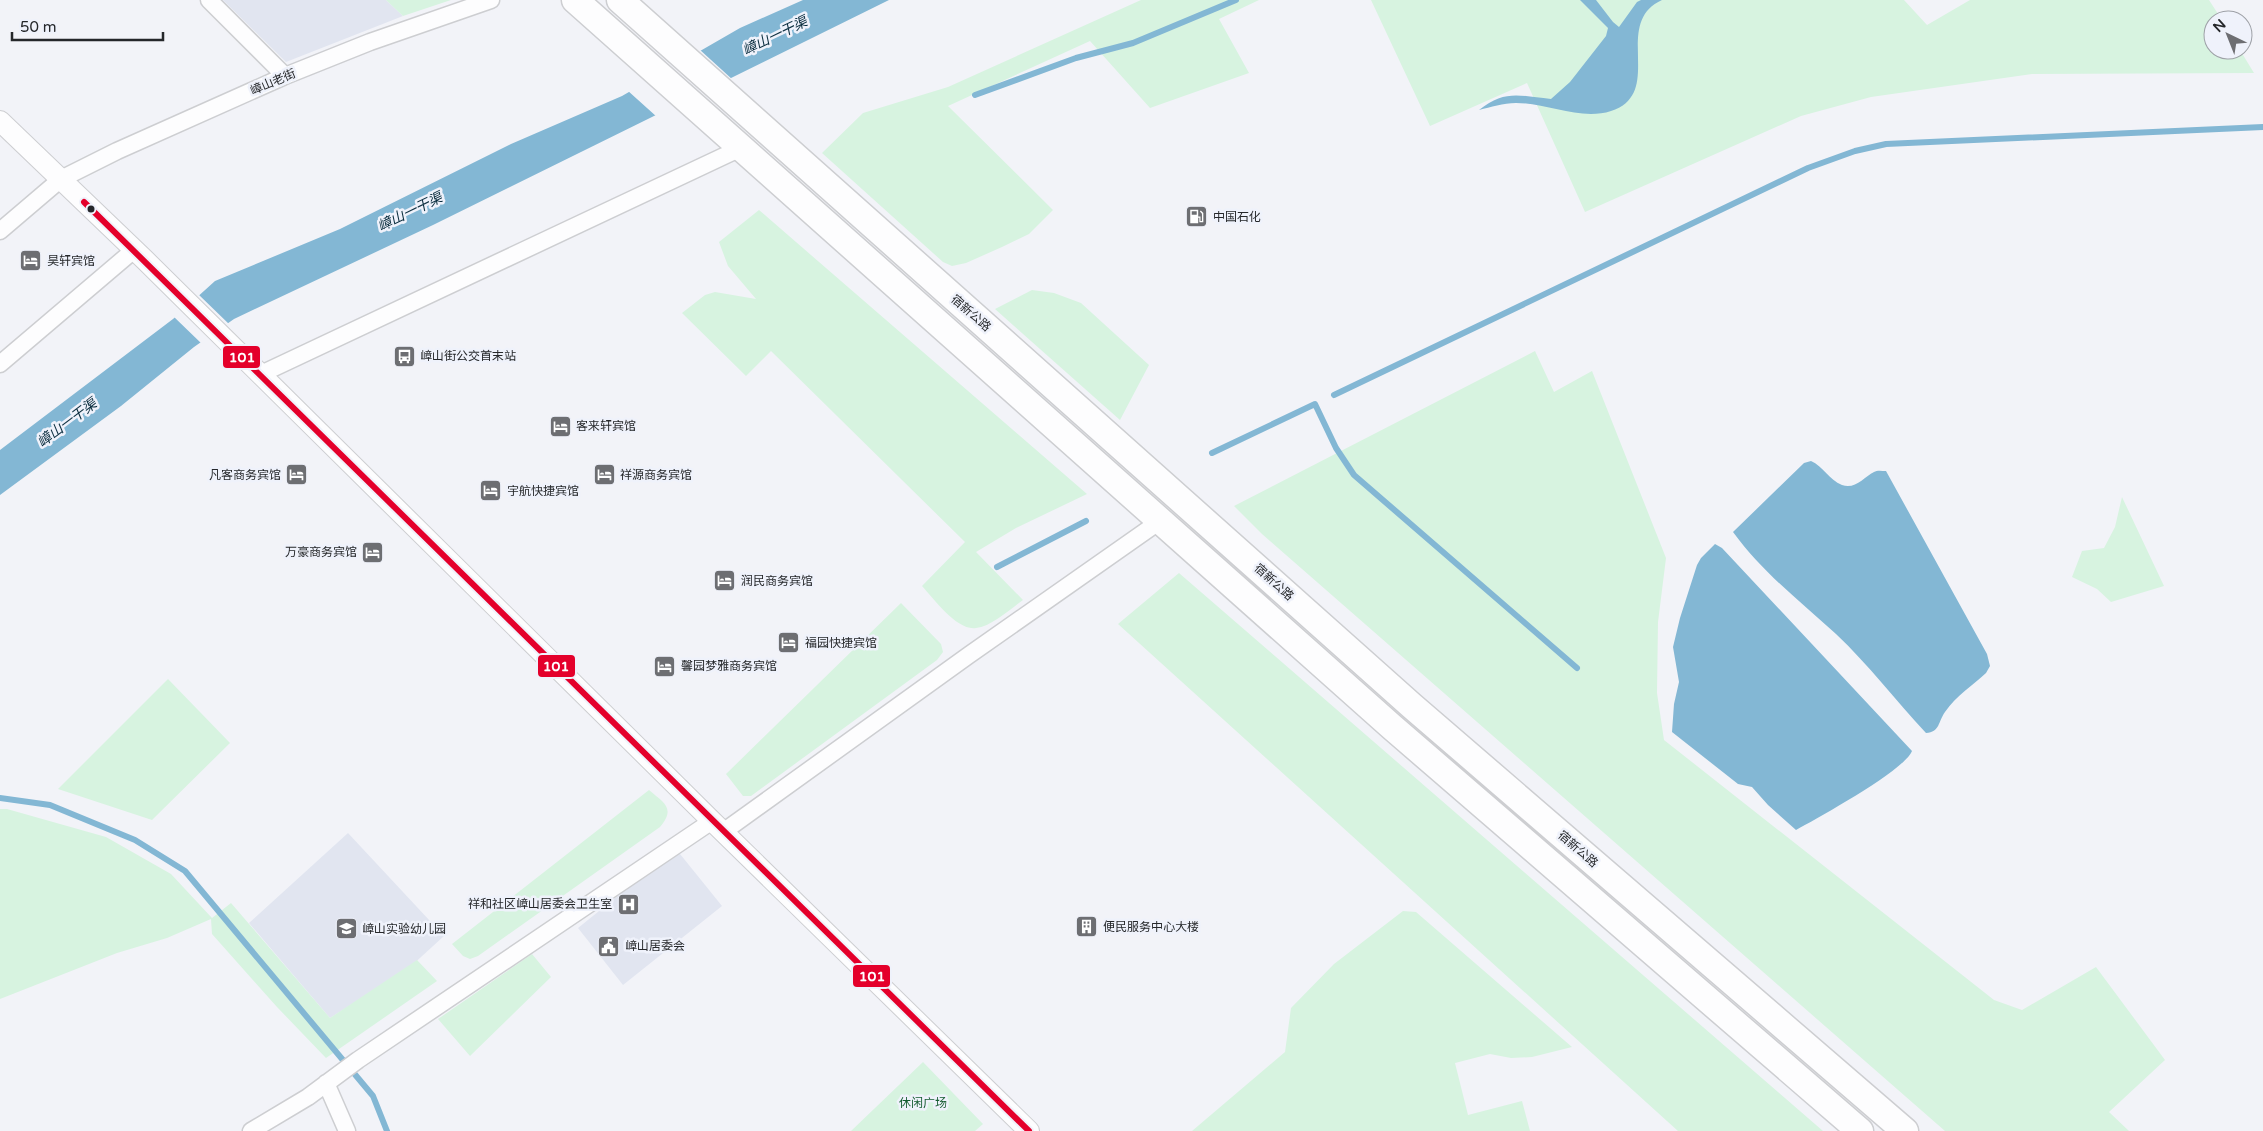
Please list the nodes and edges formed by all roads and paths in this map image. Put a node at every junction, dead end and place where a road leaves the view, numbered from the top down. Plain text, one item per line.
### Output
1 (208, 0) edge
2 (491, 0) edge
3 (575, 0) edge
4 (620, 0) edge
5 (286, 76) junction
6 (0, 121) edge
7 (741, 148) junction
8 (61, 179) junction
9 (0, 230) edge
10 (140, 255) junction
11 (0, 364) edge
12 (261, 374) junction
13 (1160, 521) junction
14 (718, 827) junction
15 (326, 1083) junction
16 (251, 1131) edge
17 (347, 1131) edge
18 (1030, 1131) edge
19 (1860, 1131) edge
20 (1905, 1131) edge

1 - 5 street
2 - 5 street, 嶂山老街
3 - 7 highway
4 - 20 highway, 宿新公路
5 - 8 street, 嶂山老街
6 - 8 street
7 - 12 street
7 - 13 highway
8 - 9 street, 嶂山老街
8 - 10 street
10 - 11 street
10 - 12 street
12 - 14 street
13 - 14 street
13 - 19 highway
14 - 15 street
14 - 18 street
15 - 16 street
15 - 17 street

